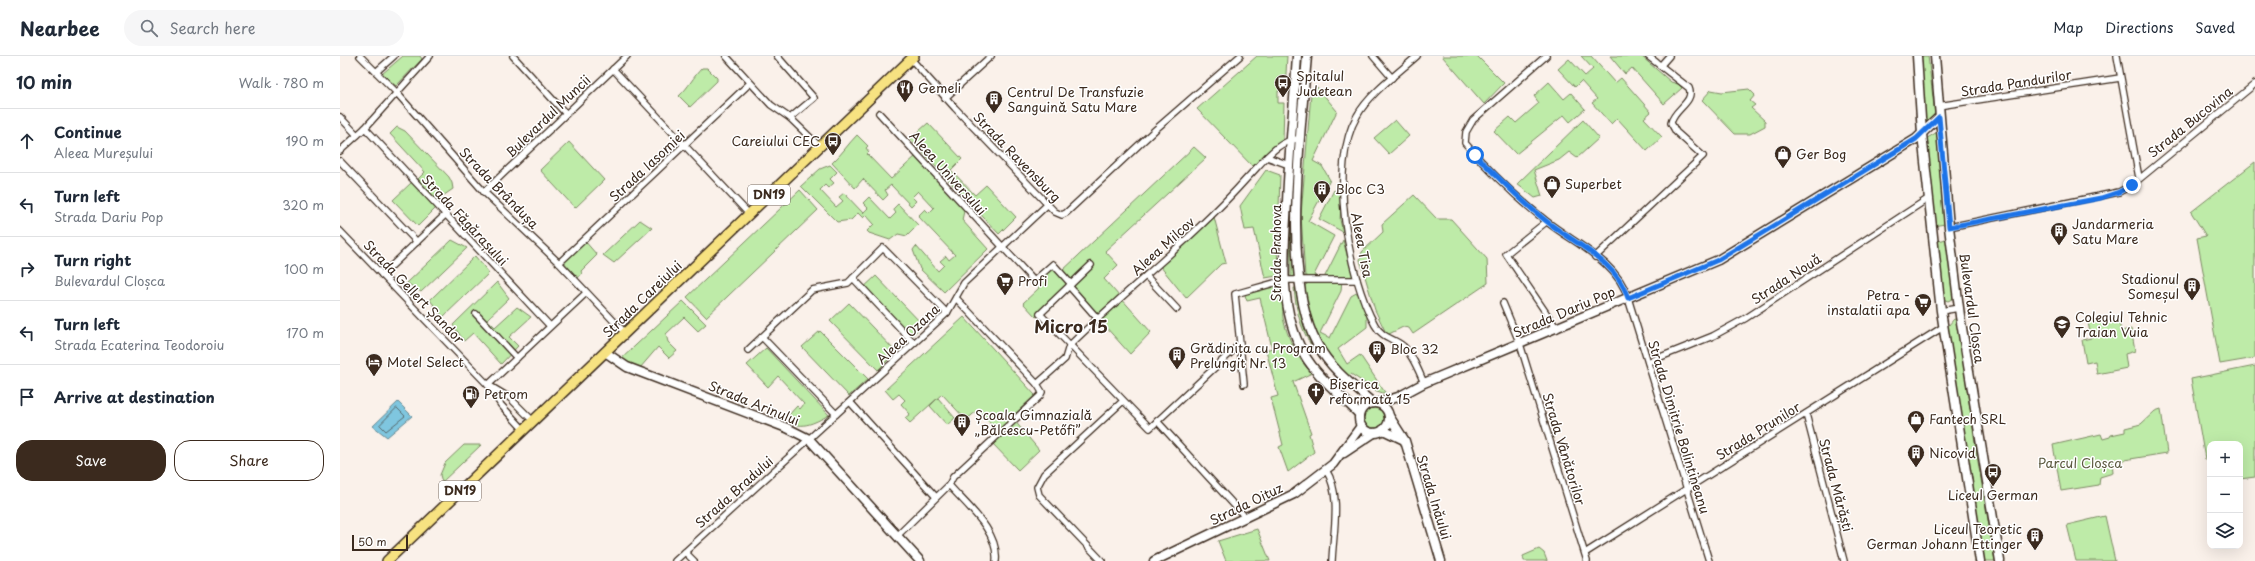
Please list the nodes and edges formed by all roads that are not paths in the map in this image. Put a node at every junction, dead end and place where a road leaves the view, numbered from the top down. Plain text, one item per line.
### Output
1 (360, 56) edge
2 (394, 56) edge
3 (430, 56) edge
4 (513, 56) edge
5 (627, 56) edge
6 (726, 56) edge
7 (777, 56) edge
8 (991, 56) edge
9 (1240, 56) edge
10 (1297, 56) edge
11 (1307, 56) edge
12 (1373, 56) edge
13 (1417, 56) edge
14 (1546, 56) edge
15 (1648, 56) edge
16 (1669, 56) edge
17 (1917, 56) edge
18 (1935, 56) edge
19 (2117, 56) edge
20 (913, 58) edge
21 (1661, 65) junction
22 (613, 69) junction
23 (376, 72) junction
24 (1392, 78) junction
25 (2120, 78) junction
26 (750, 84) junction
27 (2255, 84) edge
28 (396, 92) junction
29 (945, 98) junction
30 (1938, 106) junction
31 (879, 112) dead end
32 (566, 114) junction
33 (340, 117) edge
34 (1939, 117) junction
35 (790, 118) junction
36 (365, 128) junction
37 (1922, 134) junction
38 (357, 135) junction
39 (1290, 138) junction
40 (1300, 139) junction
41 (685, 145) junction
42 (820, 147) junction
43 (340, 151) edge
44 (1267, 157) junction
45 (340, 161) edge
46 (1289, 165) junction
47 (2139, 178) junction
48 (484, 192) junction
49 (1929, 198) junction
50 (1048, 204) junction
51 (445, 214) junction
52 (749, 214) junction
53 (1546, 222) junction
54 (1949, 227) junction
55 (340, 231) edge
56 (417, 242) junction
57 (1002, 247) junction
58 (1595, 257) junction
59 (559, 263) junction
60 (1091, 265) dead end
61 (382, 275) junction
62 (1146, 276) junction
63 (853, 278) junction
64 (1285, 280) junction
65 (1357, 280) junction
66 (1300, 282) junction
67 (1070, 285) junction
68 (586, 293) junction
69 (956, 298) junction
70 (1628, 298) junction
71 (1504, 303) dead end
72 (1959, 308) junction
73 (1177, 309) dead end
74 (1941, 311) junction
75 (947, 313) junction
76 (476, 314) dead end
77 (1097, 318) junction
78 (550, 326) junction
79 (1943, 327) junction
80 (1557, 329) junction
81 (625, 334) junction
82 (762, 337) junction
83 (914, 343) junction
84 (1240, 344) junction
85 (1520, 344) junction
86 (1069, 346) junction
87 (748, 350) dead end
88 (605, 352) junction
89 (517, 358) junction
90 (1648, 362) junction
91 (1424, 383) junction
92 (1037, 384) junction
93 (1244, 384) dead end
94 (488, 385) junction
95 (1398, 397) junction
96 (1123, 400) junction
97 (850, 402) junction
98 (1376, 403) junction
99 (1388, 413) junction
100 (836, 414) junction
101 (1359, 414) junction
102 (1806, 414) junction
103 (533, 421) junction
104 (1157, 421) junction
105 (1361, 426) junction
106 (524, 430) junction
107 (1383, 430) junction
108 (1374, 433) junction
109 (809, 440) junction
110 (1404, 441) junction
111 (1340, 456) junction
112 (1326, 470) junction
113 (949, 485) junction
114 (1686, 489) junction
115 (936, 497) junction
116 (1246, 518) junction
117 (897, 536) junction
118 (685, 552) junction
119 (1585, 552) junction
120 (387, 561) edge
121 (675, 561) edge
122 (694, 561) edge
123 (920, 561) edge
124 (996, 561) edge
125 (1102, 561) edge
126 (1154, 561) edge
127 (1332, 561) edge
128 (1441, 561) edge
129 (1587, 561) edge
130 (1709, 561) edge
131 (1844, 561) edge
132 (1980, 561) edge
133 (2000, 561) edge

1 - 23 street, Strada Brândușa
2 - 23 street
3 - 28 street
4 - 32 street
5 - 22 street, Bulevardul Muncii
6 - 26 street
7 - 35 street
8 - 29 street
9 - 50 street, Strada Ravensburg
10 - 39 street, Strada Prahova
11 - 40 street, Strada Prahova
12 - 24 street
13 - 24 street, Aleea Tisa
14 - 53 street, Strada Dimitrie Bolintineanu
15 - 21 street
16 - 21 street
17 - 37 street
18 - 30 street, Bulevardul Cloșca
19 - 25 street
20 - 29 street, Strada Ravensburg
20 - 42 main road, Strada Careiului / DN19
21 - 58 street
22 - 32 street, Bulevardul Muncii
22 - 41 street
23 - 28 street, Strada Brândușa
24 - 65 street, Aleea Tisa
25 - 30 street, Strada Pandurilor
25 - 47 street
26 - 35 street
26 - 41 street, Strada Iasomiei
27 - 47 street, Strada Bucovina
28 - 36 street
28 - 48 street, Strada Brândușa
29 - 50 street, Strada Ravensburg
30 - 34 street, Bulevardul Cloșca
31 - 57 street, Aleea Universului
32 - 48 street, Bulevardul Muncii
33 - 38 street
34 - 37 street, Strada Dariu Pop
34 - 54 street, Bulevardul Cloșca
35 - 42 street
36 - 38 street
36 - 51 street, Strada Făgărașului
37 - 49 street
37 - 70 street, Strada Dariu Pop
38 - 43 street
39 - 40 street
39 - 44 street, Aleea Milcov
39 - 46 street, Strada Prahova
40 - 66 street, Strada Prahova
41 - 52 street
41 - 59 street, Strada Iasomiei
42 - 52 main road, Strada Careiului / DN19
44 - 46 street
44 - 62 street, Aleea Milcov
45 - 56 street
46 - 64 street, Strada Prahova
47 - 54 street, Strada Bucovina
48 - 59 street, Strada Brândușa
49 - 74 street
49 - 90 street, Strada Nouă
50 - 57 street, Aleea Ozana
51 - 56 street
51 - 78 street, Strada Făgărașului
52 - 81 main road, Strada Careiului / DN19
53 - 58 street, Strada Dimitrie Bolintineanu
53 - 80 street
54 - 72 street, Bulevardul Cloșca
55 - 61 street, Strada Gellert Șandor
56 - 61 street
57 - 67 street, Aleea Universului
57 - 69 street, Aleea Ozana
58 - 70 street, Strada Dimitrie Bolintineanu
59 - 68 street, Strada Brândușa
60 - 67 street
61 - 94 street, Strada Gellert Șandor
62 - 73 street
62 - 77 street, Aleea Milcov
63 - 75 street
63 - 82 street
63 - 83 street
64 - 66 street
64 - 84 street
64 - 101 street, Strada Prahova
65 - 66 street
65 - 91 street, Aleea Tisa
66 - 98 street, Strada Prahova
67 - 77 street
67 - 86 street
68 - 78 street
68 - 81 street, Strada Brândușa
69 - 75 street, Aleea Ozana
69 - 92 street
70 - 80 street, Strada Dariu Pop
70 - 90 street, Strada Dimitrie Bolintineanu
71 - 85 street, Strada Vânătorilor
72 - 74 street
72 - 133 street, Bulevardul Cloșca
74 - 79 street
75 - 83 street, Aleea Ozana
76 - 89 street
77 - 86 street, Aleea Milcov
78 - 89 street
79 - 102 street, Strada Prunilor
79 - 132 street
80 - 85 street, Strada Dariu Pop
81 - 88 main road, Strada Careiului / DN19
82 - 87 street
82 - 100 street
83 - 97 street, Aleea Ozana
84 - 93 street
84 - 104 street
85 - 91 street, Strada Dariu Pop
85 - 119 street, Strada Vânătorilor
86 - 92 street, Aleea Milcov
86 - 96 street
88 - 103 main road, Strada Careiului / DN19
88 - 109 street, Strada Arinului
89 - 94 street
90 - 114 street, Strada Dimitrie Bolintineanu
91 - 95 street, Strada Dariu Pop
92 - 113 street
94 - 103 street, Strada Gellert Șandor
94 - 106 street, Strada Gellert Șandor
95 - 98 street, Strada Dariu Pop
95 - 99 street, Strada Dariu Pop
96 - 104 street
96 - 125 street
97 - 100 street, Aleea Ozana
97 - 115 street
98 - 99 street
98 - 101 street
99 - 107 street
99 - 110 street, Strada Inăului
100 - 109 street, Aleea Ozana
101 - 105 street
102 - 114 street, Strada Prunilor
102 - 131 street, Strada Mărăști
103 - 106 main road, Strada Careiului / DN19
104 - 116 street
105 - 108 street
105 - 111 street, Strada Oituz
106 - 120 main road, Strada Careiului / DN19
107 - 108 street
107 - 110 street, Strada Inăului
108 - 111 street, Strada Oituz
109 - 117 street, Strada Arinului
109 - 118 street, Strada Bradului
110 - 128 street, Strada Inăului
111 - 112 street, Strada Oituz
112 - 116 street, Strada Oituz
112 - 127 street
113 - 115 street
113 - 124 street
114 - 119 street, Strada Prunilor
114 - 130 street, Strada Dimitrie Bolintineanu
115 - 117 street
116 - 126 street, Strada Oituz
117 - 123 street, Strada Arinului
118 - 121 street, Strada Bradului
118 - 122 street
119 - 129 street, Strada Vânătorilor

